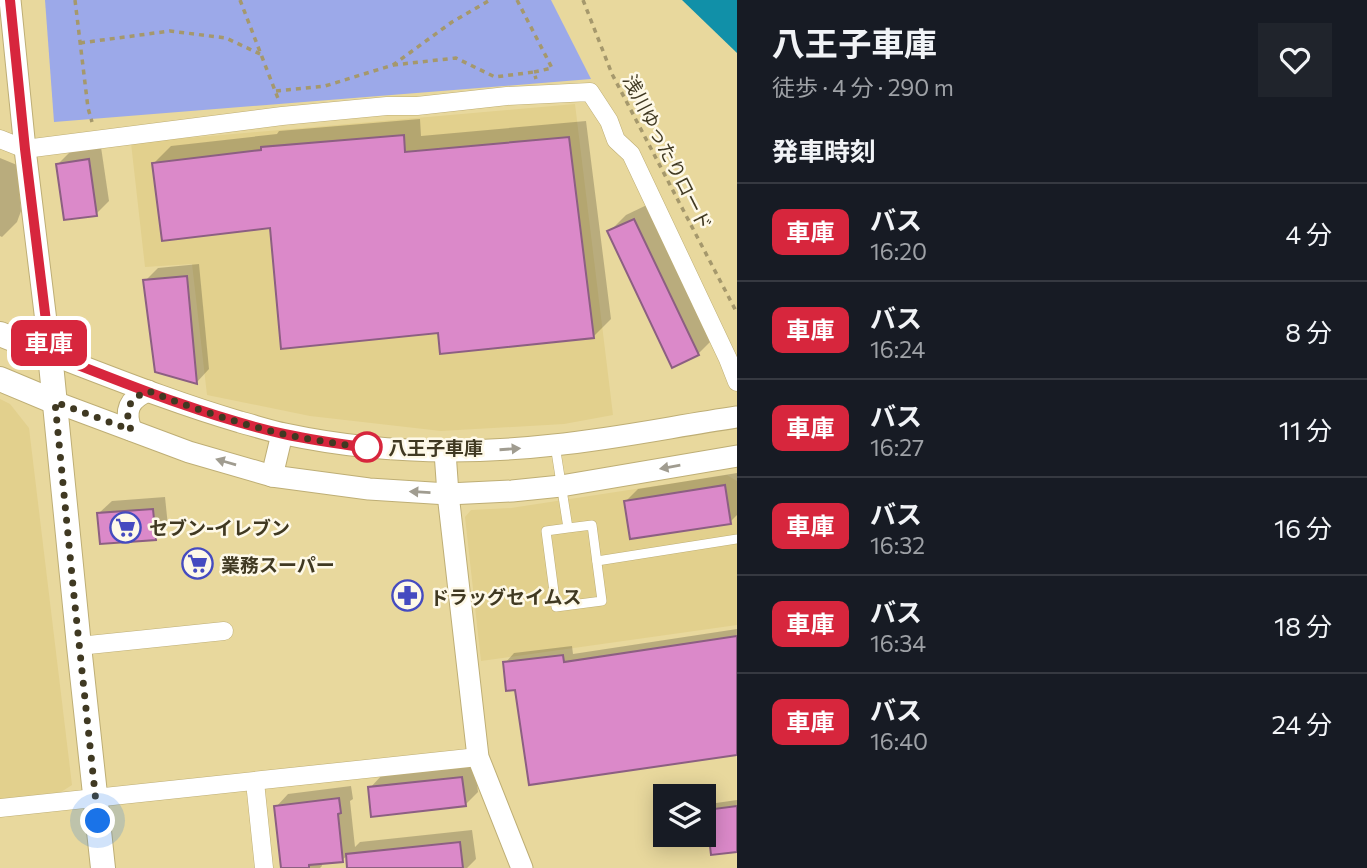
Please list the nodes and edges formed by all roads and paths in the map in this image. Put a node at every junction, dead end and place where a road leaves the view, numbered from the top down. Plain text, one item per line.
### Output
1 (10, 0) edge
2 (75, 0) edge
3 (240, 0) edge
4 (490, 0) edge
5 (517, 0) edge
6 (583, 0) edge
7 (7, 29) edge
8 (80, 43) junction
9 (260, 54) junction
10 (393, 65) junction
11 (534, 72) junction
12 (275, 91) junction
13 (540, 94) junction
14 (282, 117) junction
15 (0, 139) edge
16 (98, 139) junction
17 (25, 149) junction
18 (737, 313) edge
19 (0, 334) edge
20 (50, 354) junction
21 (0, 379) edge
22 (737, 382) edge
23 (148, 391) junction
24 (55, 402) junction
25 (737, 416) edge
26 (131, 430) junction
27 (282, 434) junction
28 (555, 445) junction
29 (445, 452) junction
30 (737, 456) edge
31 (272, 476) junction
32 (561, 486) junction
33 (448, 494) junction
34 (568, 527) junction
35 (737, 539) edge
36 (597, 561) junction
37 (224, 631) dead end
38 (79, 646) junction
39 (478, 757) junction
40 (255, 782) junction
41 (95, 798) junction
42 (0, 808) edge
43 (103, 868) edge
44 (264, 868) edge
45 (522, 868) edge

1 - 7 street
2 - 8 path
3 - 9 path
4 - 10 path
5 - 11 path
6 - 18 path, 浅川ゆったりロード
7 - 17 street
8 - 9 path
8 - 16 path
9 - 12 path
10 - 11 path
10 - 12 path
11 - 13 path
12 - 14 path
13 - 14 street
13 - 22 street
14 - 16 street
15 - 17 street
16 - 17 street
17 - 20 street
19 - 20 main road
20 - 23 street
20 - 24 main road
21 - 24 main road
23 - 26 street
23 - 27 street
24 - 26 street
24 - 38 main road
25 - 28 street
31 -> 26 street
27 - 29 street
27 - 31 street
29 -> 28 street
28 - 32 lane
29 - 33 street
30 -> 32 street
33 -> 31 street
32 - 33 street
32 - 34 lane
33 - 39 street
34 - 36 lane
34 - 36 lane
35 - 36 lane
37 - 38 street
38 - 41 main road
39 - 40 street
39 - 45 street
40 - 41 street
40 - 44 street
41 - 42 street
41 - 43 main road

